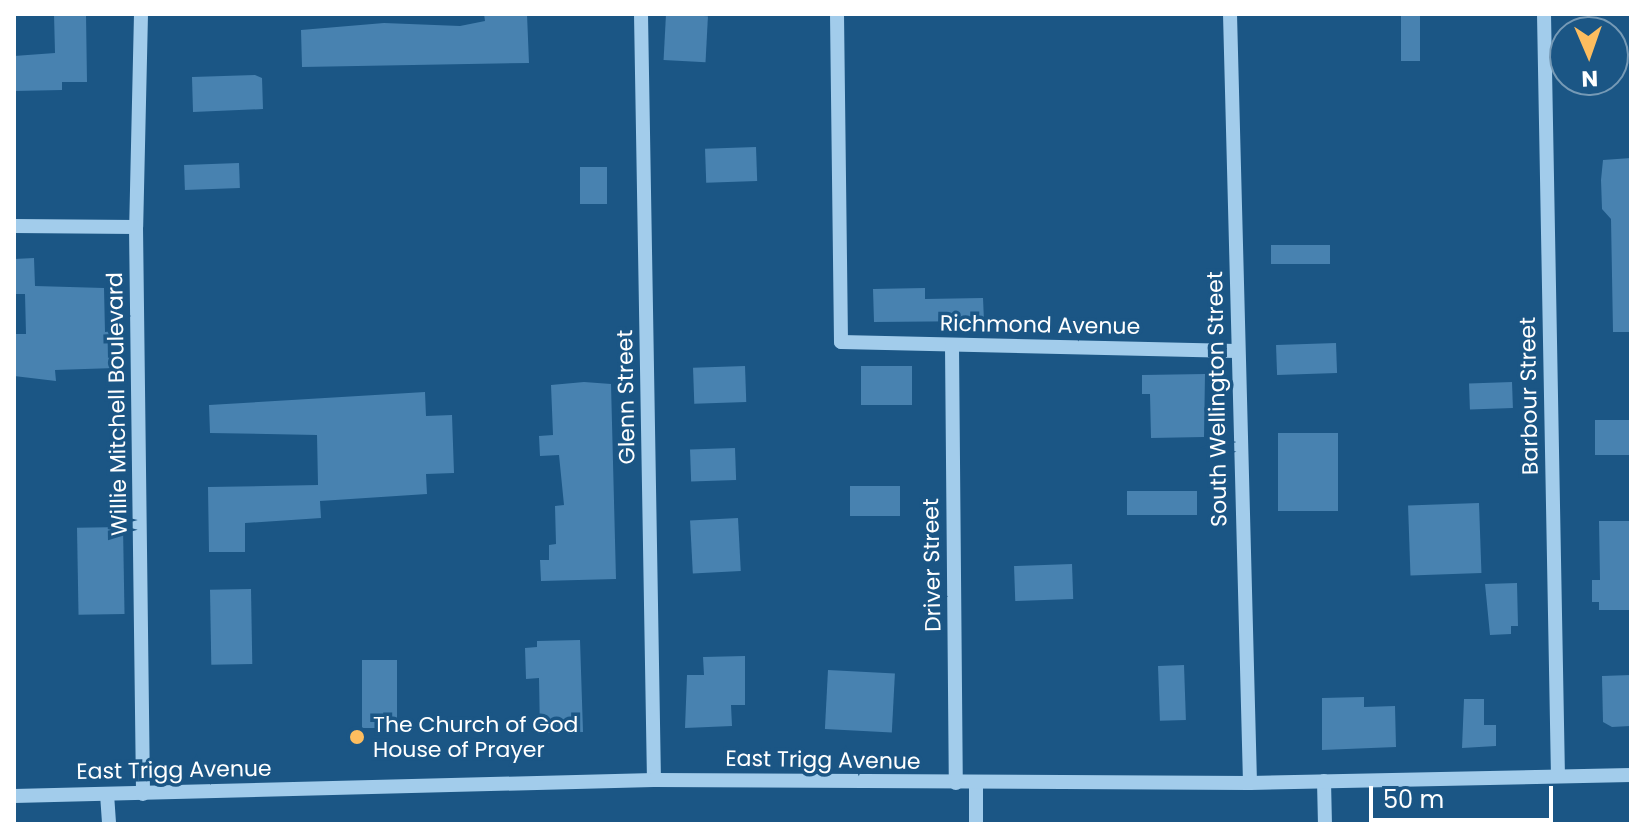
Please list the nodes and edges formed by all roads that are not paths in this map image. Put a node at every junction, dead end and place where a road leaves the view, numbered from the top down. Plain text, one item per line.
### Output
1 (141, 14) edge
2 (641, 14) edge
3 (837, 14) edge
4 (1230, 14) edge
5 (1544, 14) edge
6 (14, 226) edge
7 (136, 227) junction
8 (952, 346) junction
9 (1237, 351) junction
10 (1631, 775) edge
11 (1558, 776) junction
12 (654, 780) junction
13 (1324, 781) junction
14 (956, 783) junction
15 (1250, 783) junction
16 (976, 784) junction
17 (107, 794) junction
18 (143, 794) junction
19 (14, 796) edge
20 (109, 824) edge
21 (976, 824) edge
22 (1325, 824) edge

1 - 7 street, Willie Mitchell Boulevard
2 - 12 street, Glenn Street
3 - 8 street, Richmond Avenue
4 - 9 street, South Wellington Street
5 - 11 street, Barbour Street
6 - 7 street
7 - 18 street, Willie Mitchell Boulevard
8 - 9 street, Richmond Avenue
8 - 14 street, Driver Street
9 - 15 street, South Wellington Street
10 - 11 street, East Trigg Avenue
11 - 13 street, East Trigg Avenue
12 - 14 street, East Trigg Avenue
12 - 18 street, East Trigg Avenue
13 - 15 street, East Trigg Avenue
13 - 22 street
14 - 16 street, East Trigg Avenue
15 - 16 street, East Trigg Avenue
16 - 21 street
17 - 18 street, East Trigg Avenue
17 - 19 street, East Trigg Avenue
17 - 20 street

